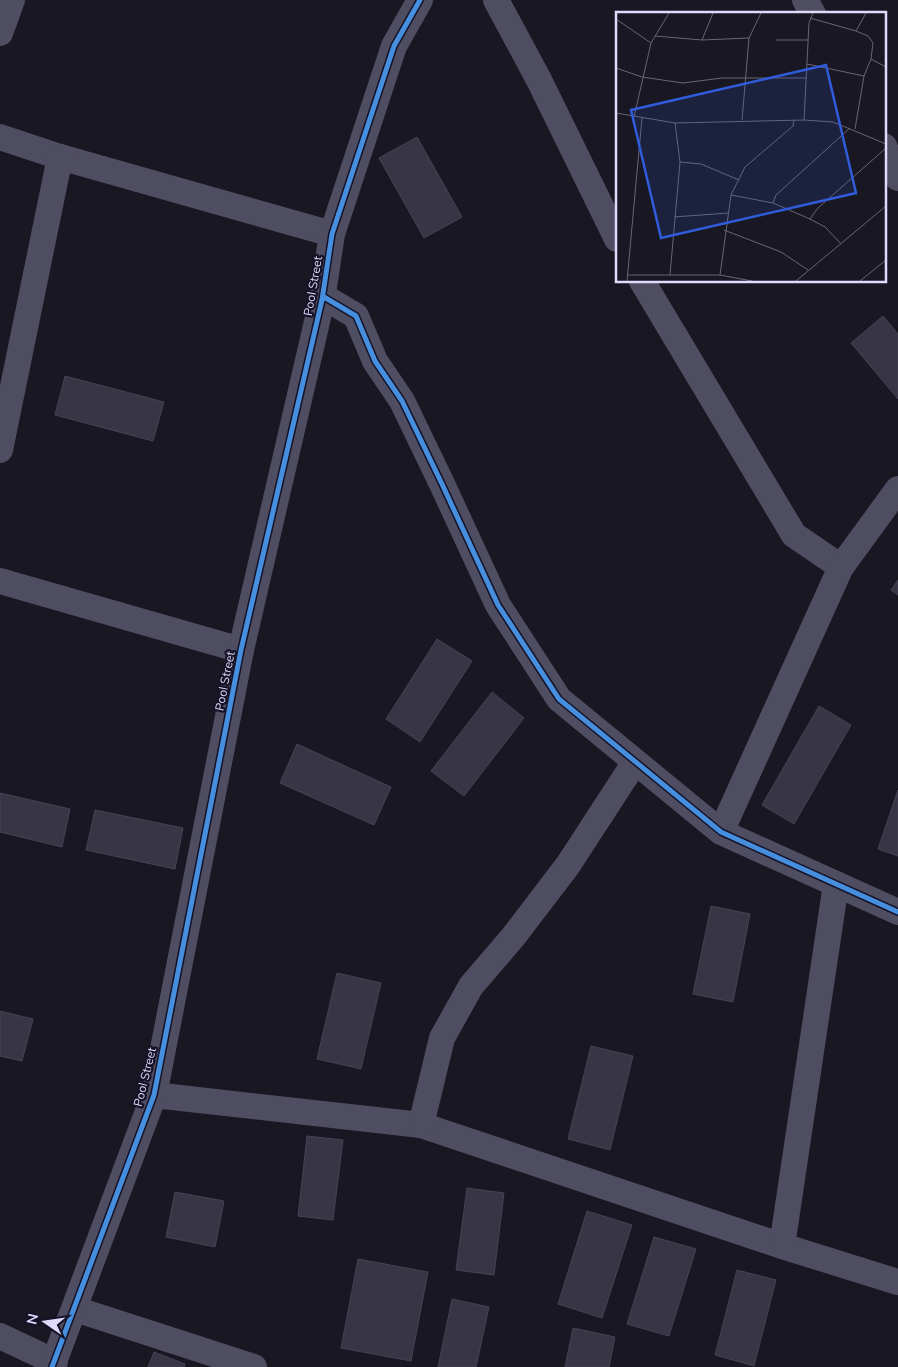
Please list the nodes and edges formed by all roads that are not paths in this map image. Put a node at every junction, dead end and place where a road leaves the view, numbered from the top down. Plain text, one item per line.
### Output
1 (12, 0) edge
2 (420, 0) edge
3 (496, 0) edge
4 (805, 0) edge
5 (812, 12) edge
6 (0, 34) edge
7 (0, 137) edge
8 (886, 151) edge
9 (60, 157) junction
10 (898, 178) edge
11 (332, 234) junction
12 (616, 237) edge
13 (643, 282) edge
14 (322, 300) junction
15 (0, 450) edge
16 (898, 489) edge
17 (841, 567) junction
18 (0, 581) edge
19 (241, 650) junction
20 (635, 762) junction
21 (721, 832) junction
22 (836, 884) junction
23 (898, 912) edge
24 (154, 1095) junction
25 (421, 1125) junction
26 (782, 1246) junction
27 (898, 1282) edge
28 (75, 1308) junction
29 (0, 1336) edge
30 (53, 1364) edge
31 (254, 1367) edge

1 - 6 street
2 - 11 street, Pool Street
3 - 12 street
4 - 5 street
7 - 9 street
8 - 10 street
9 - 11 street
9 - 15 street
11 - 14 street, Pool Street
13 - 17 street
14 - 19 street, Pool Street
14 - 20 street
16 - 17 street
17 - 21 street
18 - 19 street
19 - 24 street, Pool Street
20 - 21 street
20 - 25 street
21 - 22 street
22 - 23 street
22 - 26 street
24 - 25 street
24 - 28 street, Pool Street
25 - 26 street
26 - 27 street
28 - 30 street, Pool Street
28 - 31 street
29 - 30 street

